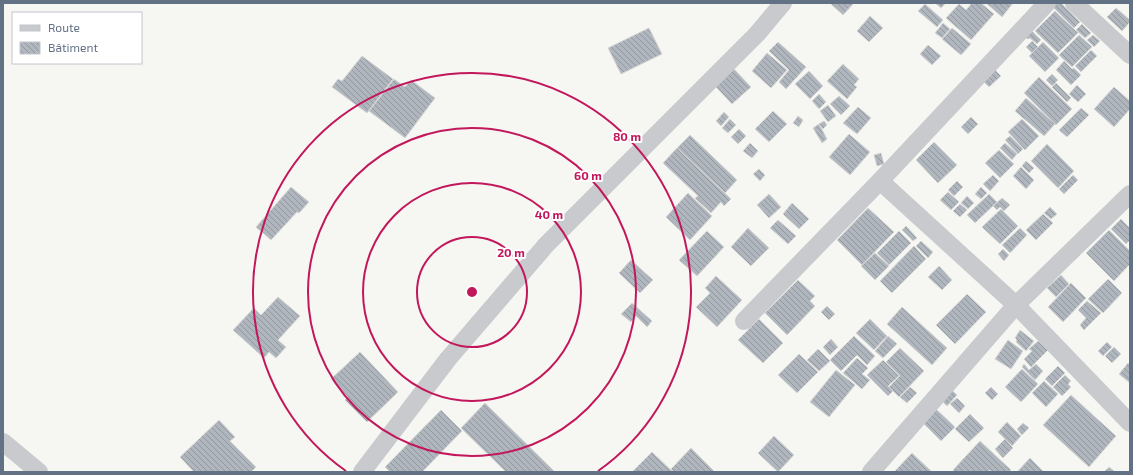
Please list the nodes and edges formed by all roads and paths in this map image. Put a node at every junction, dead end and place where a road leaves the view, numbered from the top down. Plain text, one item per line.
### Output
1 (783, 3) edge
2 (1047, 3) edge
3 (1074, 3) edge
4 (1130, 55) edge
5 (880, 181) junction
6 (1130, 194) edge
7 (1016, 305) junction
8 (744, 321) dead end
9 (1130, 423) edge
10 (3, 442) edge
11 (39, 472) edge
12 (362, 472) edge
13 (871, 472) edge

1 - 12 street
2 - 5 street
3 - 4 street
5 - 7 street
5 - 8 street
6 - 7 street
7 - 9 street
7 - 13 street
10 - 11 street

